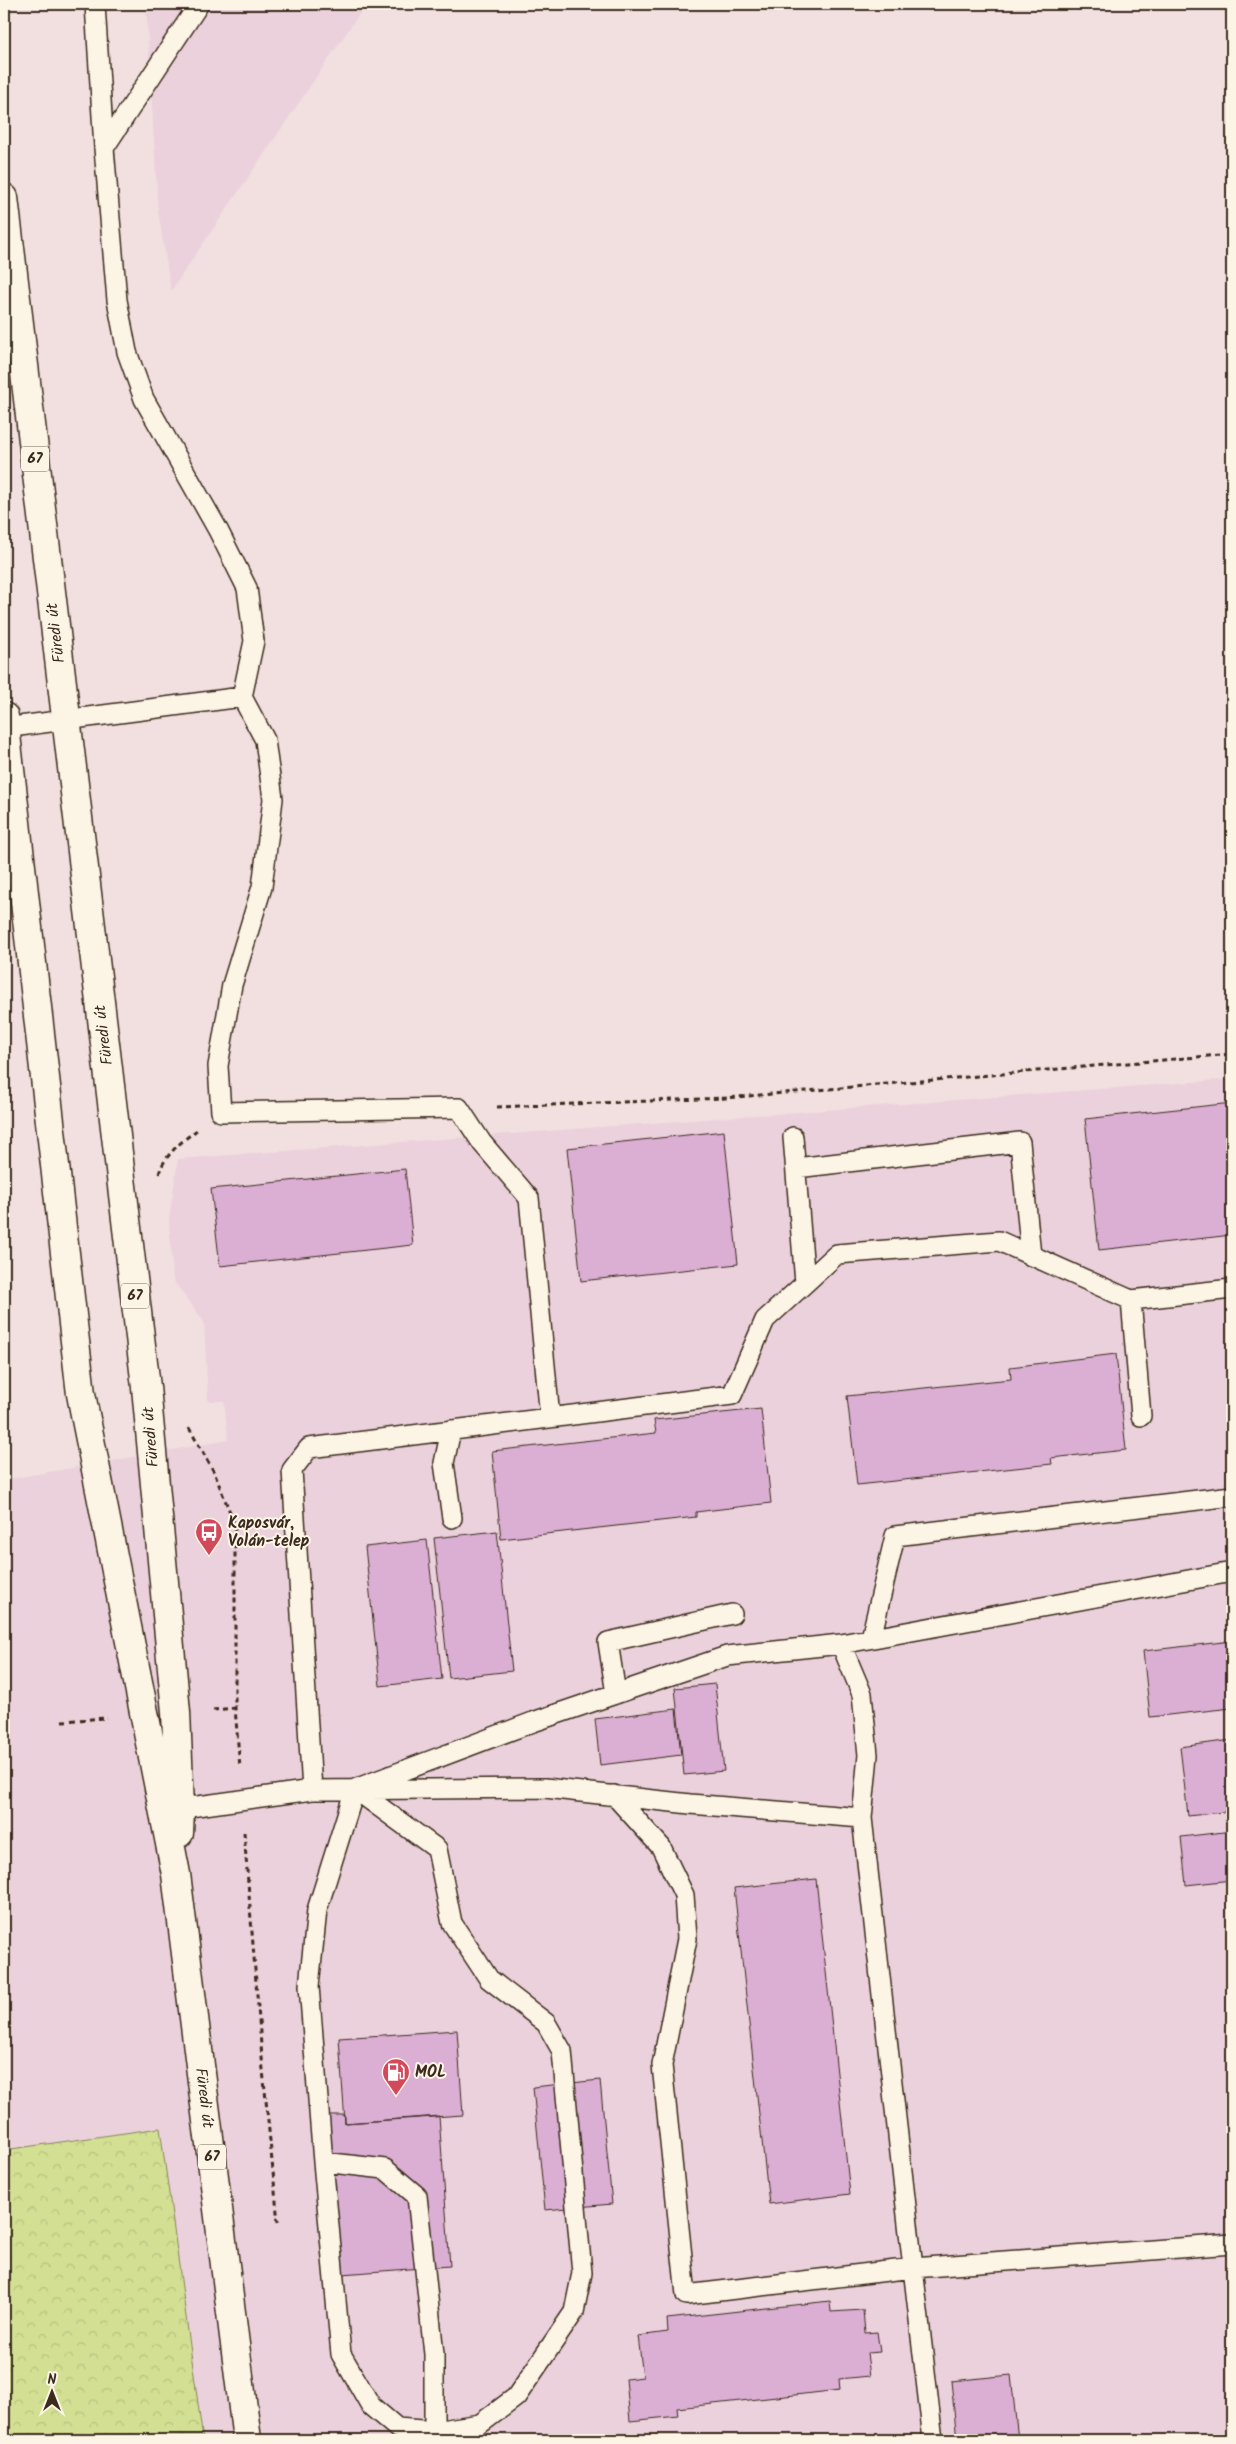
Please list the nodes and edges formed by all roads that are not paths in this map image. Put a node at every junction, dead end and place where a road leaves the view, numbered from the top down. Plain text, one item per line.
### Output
1 (95, 4) edge
2 (199, 4) edge
3 (104, 148) junction
4 (4, 198) edge
5 (242, 697) junction
6 (67, 719) junction
7 (4, 724) edge
8 (793, 1137) dead end
9 (796, 1168) junction
10 (1031, 1256) junction
11 (805, 1283) junction
12 (1232, 1290) edge
13 (1131, 1300) junction
14 (1141, 1416) dead end
15 (550, 1418) junction
16 (451, 1430) junction
17 (1232, 1496) edge
18 (452, 1518) dead end
19 (1232, 1572) edge
20 (732, 1614) dead end
21 (871, 1638) junction
22 (841, 1644) junction
23 (616, 1694) junction
24 (355, 1789) junction
25 (312, 1790) junction
26 (614, 1795) junction
27 (172, 1809) junction
28 (862, 1818) junction
29 (323, 2162) junction
30 (1232, 2244) edge
31 (913, 2268) junction
32 (432, 2436) edge
33 (247, 2440) edge
34 (933, 2440) edge

1 - 3 lane
2 - 3 lane
3 - 5 lane
4 - 6 main road, Füredi út / 67
5 - 6 lane
5 - 15 lane
6 - 7 lane
6 - 27 main road, Füredi út / 67
7 - 27 main road, Füredi út / 67
8 - 9 lane
9 - 10 lane
9 - 11 lane
10 - 11 lane
10 - 13 lane
11 - 15 lane
12 - 13 lane
13 - 14 lane
15 - 16 lane
16 - 18 lane
16 - 25 lane
17 - 21 lane
19 - 21 lane
20 - 23 lane
21 - 22 lane
22 - 23 lane
22 - 28 lane
23 - 24 lane
24 - 25 lane
24 - 26 lane
24 - 29 lane
24 - 32 lane
25 - 27 lane
26 - 28 lane
26 - 31 lane
27 - 33 main road, Füredi út / 67
28 - 31 lane
29 - 32 lane
29 - 32 lane
30 - 31 lane
31 - 34 lane

